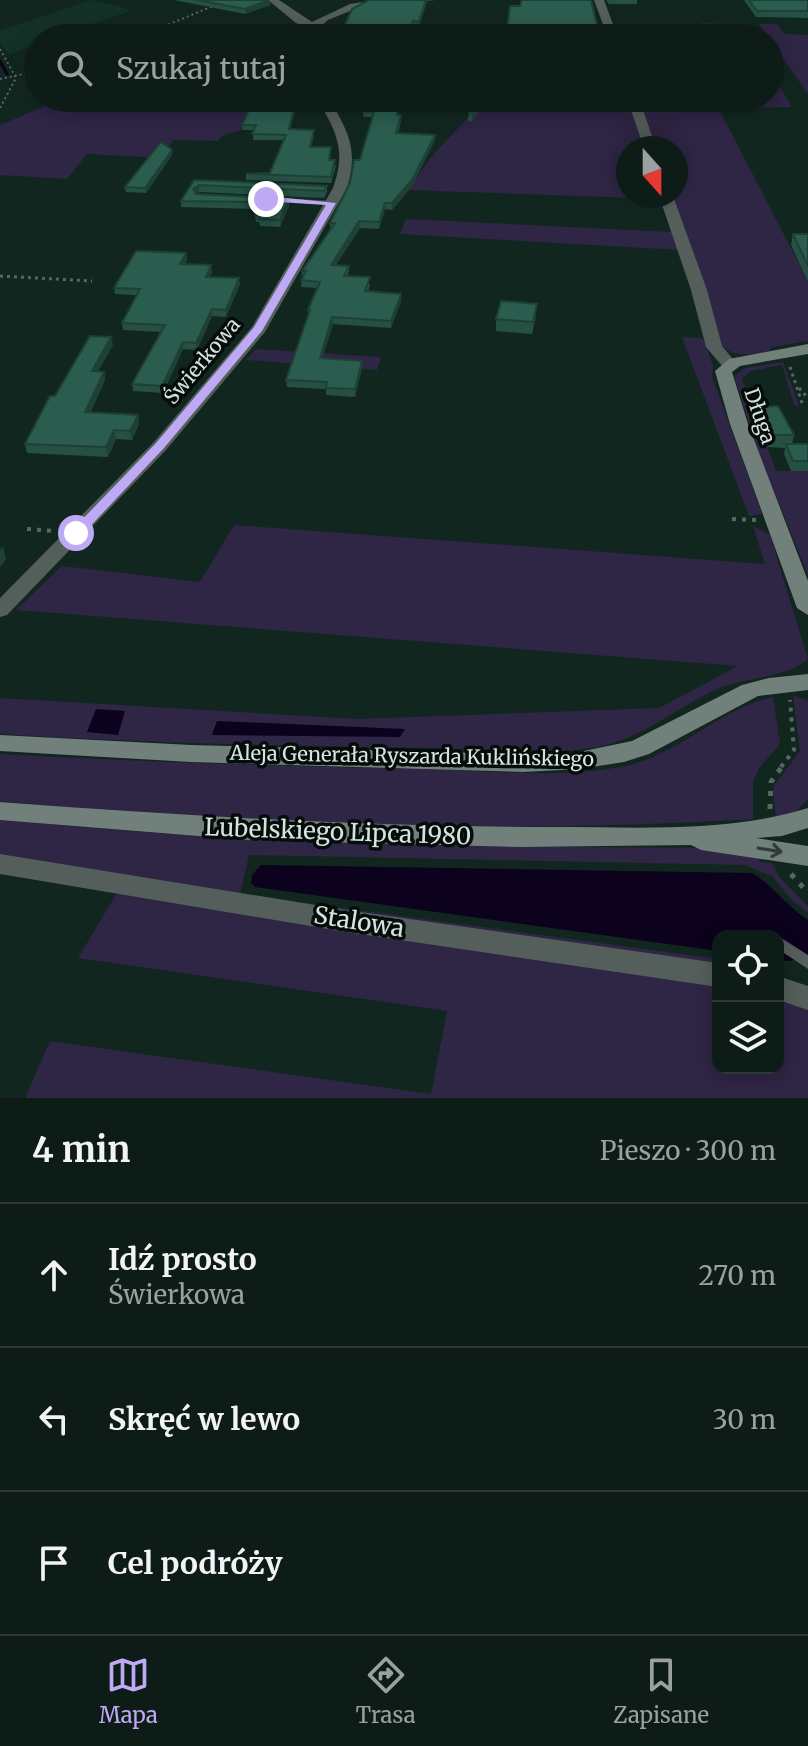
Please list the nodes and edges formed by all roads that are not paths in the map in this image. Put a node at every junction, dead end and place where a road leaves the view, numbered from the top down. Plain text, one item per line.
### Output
1 (273, 0) edge
2 (372, 0) edge
3 (599, 0) edge
4 (308, 24) edge
5 (313, 24) edge
6 (608, 24) edge
7 (331, 112) edge
8 (638, 112) edge
9 (646, 136) edge
10 (332, 193) junction
11 (266, 199) edge
12 (670, 208) edge
13 (808, 349) edge
14 (729, 364) junction
15 (808, 608) edge
16 (0, 610) edge
17 (798, 682) edge
18 (0, 743) edge
19 (0, 811) edge
20 (808, 818) edge
21 (776, 839) junction
22 (808, 856) edge
23 (0, 864) edge
24 (784, 946) edge
25 (808, 963) edge
26 (712, 974) edge
27 (784, 990) edge
28 (808, 998) edge

1 - 4 street
2 - 5 street
3 - 6 street
7 - 10 street, Świerkowa
8 - 9 street
10 - 11 lane
10 - 16 street, Świerkowa
12 - 14 street, Długa
13 - 14 street
14 - 15 street, Długa
17 - 18 street, Aleja Generała Ryszarda Kuklińskiego
19 - 21 street, Lubelskiego Lipca 1980
20 - 21 street, Lubelskiego Lipca 1980
21 - 22 street, Lubelskiego Lipca 1980
23 - 26 street, Stalowa
24 - 25 lane
27 - 28 street

